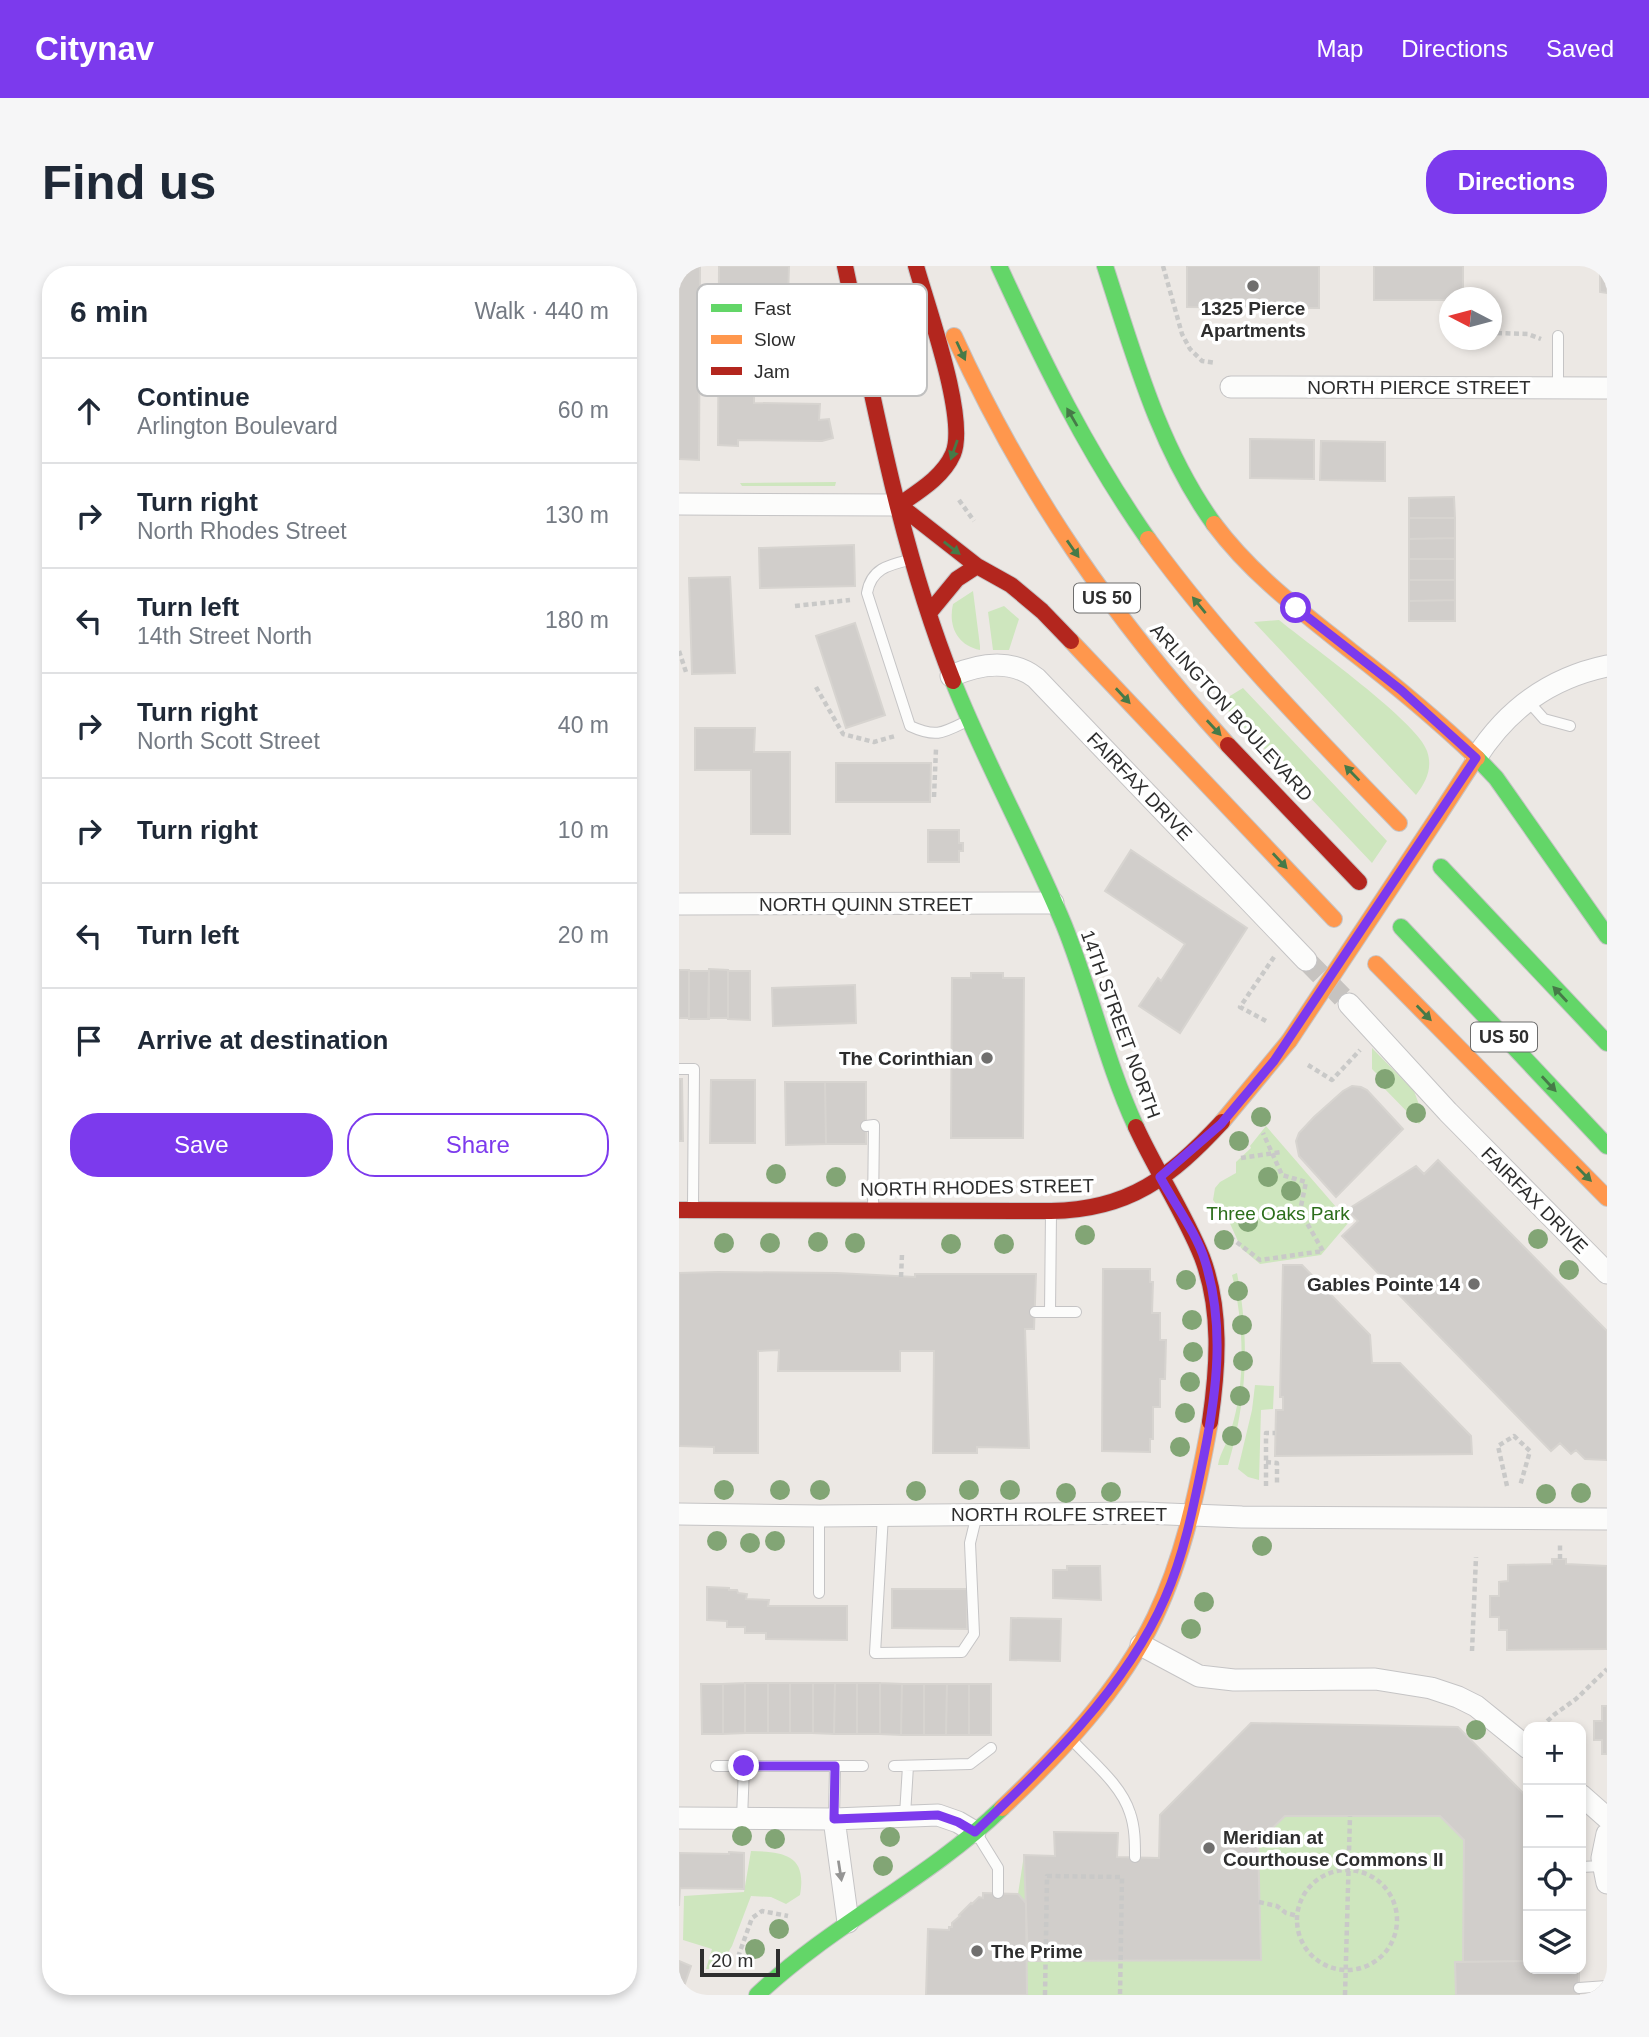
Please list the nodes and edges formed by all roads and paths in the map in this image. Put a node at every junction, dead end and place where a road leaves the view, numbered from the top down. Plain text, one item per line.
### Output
1 (845, 266) edge
2 (916, 266) edge
3 (925, 266) edge
4 (999, 266) edge
5 (1105, 266) edge
6 (1163, 266) edge
7 (849, 284) edge
8 (921, 284) edge
9 (927, 305) edge
10 (1502, 333) edge
11 (1558, 336) dead end
12 (1542, 345) dead end
13 (1216, 363) dead end
14 (1231, 387) dead end
15 (1558, 387) junction
16 (1607, 388) edge
17 (874, 396) edge
18 (679, 504) edge
19 (899, 505) junction
20 (912, 559) junction
21 (977, 566) junction
22 (867, 593) junction
23 (795, 606) dead end
24 (929, 613) junction
25 (679, 651) edge
26 (1607, 666) edge
27 (686, 672) dead end
28 (951, 676) junction
29 (816, 687) dead end
30 (1528, 701) junction
31 (969, 720) junction
32 (910, 726) junction
33 (1570, 726) dead end
34 (936, 755) dead end
35 (1476, 758) junction
36 (934, 797) dead end
37 (1399, 823) dead end
38 (1441, 867) dead end
39 (1359, 882) dead end
40 (1053, 902) junction
41 (679, 904) edge
42 (1334, 919) dead end
43 (1401, 928) dead end
44 (1607, 936) edge
45 (1276, 954) dead end
46 (1307, 960) tunnel mouth
47 (1376, 964) dead end
48 (1349, 1004) tunnel mouth
49 (1266, 1021) dead end
50 (1362, 1043) dead end
51 (1607, 1043) edge
52 (1308, 1065) dead end
53 (679, 1069) edge
54 (866, 1126) dead end
55 (1262, 1133) dead end
56 (1607, 1146) edge
57 (1281, 1152) dead end
58 (1272, 1153) junction
59 (1241, 1158) dead end
60 (1160, 1177) junction
61 (1607, 1198) edge
62 (686, 1210) edge
63 (873, 1210) junction
64 (1051, 1211) junction
65 (1230, 1237) dead end
66 (902, 1254) dead end
67 (1607, 1273) edge
68 (901, 1277) dead end
69 (1035, 1312) dead end
70 (1050, 1312) junction
71 (1076, 1312) dead end
72 (1275, 1433) dead end
73 (1266, 1462) junction
74 (1266, 1486) dead end
75 (1277, 1486) dead end
76 (1507, 1486) dead end
77 (1520, 1486) dead end
78 (679, 1514) edge
79 (977, 1514) junction
80 (883, 1515) junction
81 (1192, 1515) junction
82 (819, 1516) junction
83 (1607, 1519) edge
84 (1560, 1545) dead end
85 (1476, 1557) dead end
86 (1559, 1559) dead end
87 (819, 1593) dead end
88 (1141, 1644) junction
89 (1472, 1651) dead end
90 (1607, 1669) edge
91 (1546, 1722) edge
92 (1069, 1737) junction
93 (1523, 1744) edge
94 (991, 1748) dead end
95 (716, 1766) dead end
96 (744, 1766) junction
97 (835, 1766) junction
98 (863, 1766) dead end
99 (894, 1766) dead end
100 (908, 1766) junction
101 (1586, 1799) edge
102 (905, 1815) junction
103 (1350, 1816) dead end
104 (679, 1818) edge
105 (1607, 1818) edge
106 (742, 1819) junction
107 (834, 1819) junction
108 (975, 1832) junction
109 (1607, 1835) edge
110 (1135, 1857) dead end
111 (1349, 1870) junction
112 (1597, 1872) edge
113 (998, 1893) dead end
114 (1259, 1902) dead end
115 (787, 1916) dead end
116 (1298, 1916) junction
117 (848, 1922) junction
118 (739, 1956) dead end
119 (1346, 1970) junction
120 (1607, 1986) edge
121 (1579, 1988) dead end
122 (757, 1995) edge
123 (1045, 1995) edge
124 (1121, 1995) edge
125 (1345, 1995) edge

1 - 7 main road
2 -> 8 main road
3 -> 39 main road, ARLINGTON BOULEVARD / US 50
37 -> 4 main road
5 - 35 main road
6 - 13 path
9 -> 19 main road
10 - 12 path
11 - 15 lane
14 - 15 street, NORTH PIERCE STREET
15 - 16 street, NORTH PIERCE STREET
17 - 19 main road
18 - 19 street
19 - 20 main road, 14TH STREET NORTH
19 -> 21 main road
20 - 22 lane
20 - 24 main road, 14TH STREET NORTH
21 - 24 main road
21 -> 42 main road
22 - 23 path
22 - 32 lane
24 - 28 main road, 14TH STREET NORTH
25 - 27 path
26 - 30 street
28 - 31 main road, 14TH STREET NORTH
28 - 46 street, FAIRFAX DRIVE
29 - 32 path
30 - 33 lane
30 - 35 street
31 - 32 lane
31 - 40 main road, 14TH STREET NORTH
34 - 36 path
35 - 44 main road
35 - 60 main road, NORTH RHODES STREET, bridge
51 -> 38 main road
40 - 41 street, NORTH QUINN STREET
40 - 60 main road, 14TH STREET NORTH
43 -> 56 main road, US 50
45 - 49 path
47 -> 61 main road
48 - 67 street, FAIRFAX DRIVE
50 - 52 path
53 - 62 lane
54 - 63 lane
55 - 58 path
57 - 58 path
58 - 59 path
58 - 65 path
60 - 64 main road, NORTH RHODES STREET
60 - 81 main road, 14TH STREET NORTH
62 - 63 main road, NORTH RHODES STREET
63 - 64 main road, NORTH RHODES STREET
64 - 70 lane
66 - 68 path
69 - 70 lane
70 - 71 lane
72 - 73 path
73 - 74 path
73 - 75 path
76 - 77 path
78 - 82 street, NORTH ROLFE STREET
79 - 80 street, NORTH ROLFE STREET
79 - 80 lane
79 - 81 street, NORTH ROLFE STREET
80 - 82 street, NORTH ROLFE STREET
81 - 83 street, NORTH ROLFE STREET
81 - 88 main road, 14TH STREET NORTH
82 - 87 lane
84 - 86 path
85 - 89 path
88 - 92 main road, 14TH STREET NORTH
88 - 93 street
90 - 91 path
92 - 108 main road, 14TH STREET NORTH
92 - 110 lane
94 - 100 lane
95 - 96 lane
96 - 97 lane
96 - 106 lane
97 - 98 lane
97 - 107 lane
99 - 100 lane
100 - 102 lane
101 - 105 street
102 - 107 street
102 - 108 street
103 - 111 path
104 - 106 street
106 - 107 street
107 -> 117 street
108 - 113 lane
108 - 117 main road, 14TH STREET NORTH
109 - 112 street
111 - 116 path
111 - 119 path
111 - 119 path
114 - 116 path
115 - 118 path
116 - 119 path
117 - 122 main road, 14TH STREET NORTH
119 - 125 path
120 - 121 lane
123 - 124 path

